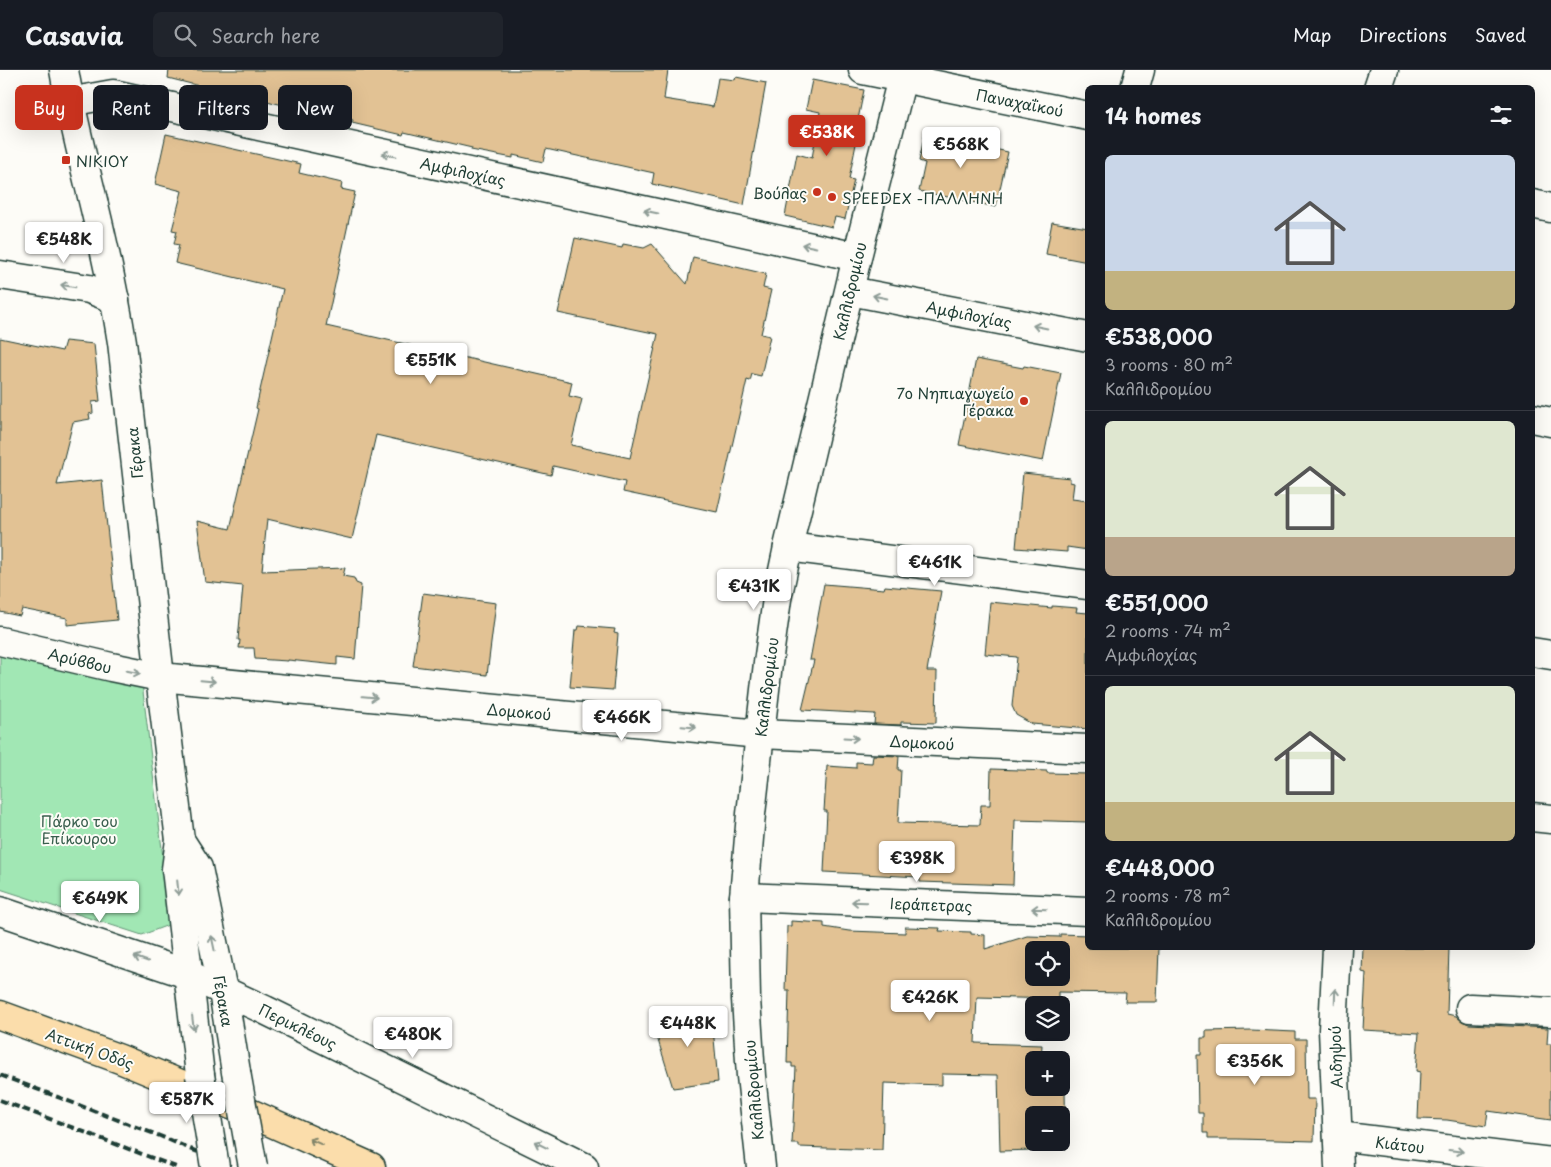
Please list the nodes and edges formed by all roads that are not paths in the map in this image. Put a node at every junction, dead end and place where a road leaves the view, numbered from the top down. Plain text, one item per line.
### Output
1 (64, 70) edge
2 (864, 70) edge
3 (1140, 70) edge
4 (1384, 70) edge
5 (903, 74) edge
6 (66, 85) edge
7 (1136, 85) edge
8 (1379, 85) edge
9 (83, 99) edge
10 (1085, 115) edge
11 (76, 130) edge
12 (1535, 205) edge
13 (1551, 208) edge
14 (857, 257) junction
15 (0, 275) edge
16 (850, 291) junction
17 (115, 299) junction
18 (1085, 336) edge
19 (1535, 419) edge
20 (1551, 422) edge
21 (788, 546) junction
22 (1085, 585) edge
23 (0, 641) edge
24 (1535, 653) edge
25 (1551, 656) edge
26 (160, 677) junction
27 (760, 734) junction
28 (1085, 750) edge
29 (1535, 817) edge
30 (1551, 820) edge
31 (180, 840) junction
32 (744, 897) junction
33 (0, 911) edge
34 (1085, 911) edge
35 (1337, 950) edge
36 (187, 974) junction
37 (223, 991) junction
38 (1470, 1008) dead end
39 (1551, 1012) edge
40 (0, 1015) edge
41 (1338, 1136) junction
42 (1551, 1162) edge
43 (215, 1167) edge
44 (253, 1167) edge
45 (371, 1167) edge
46 (584, 1167) edge
47 (761, 1167) edge
48 (1339, 1167) edge

1 - 6 street, Γέρακα
2 - 5 street, Παναχαΐκού
3 - 7 street
4 - 8 street
5 - 10 street, Παναχαΐκού
5 - 14 street, Καλλιδρομίου
14 -> 9 street, Αμφιλοχίας
11 - 17 street, Γέρακα
12 - 13 street
14 - 16 street, Καλλιδρομίου
17 -> 15 street
18 -> 16 street, Αμφιλοχίας
16 - 21 street, Καλλιδρομίου
17 - 26 street, Γέρακα
19 - 20 street
21 - 22 street
21 - 27 street, Καλλιδρομίου
23 -> 26 street, Αρύββου
24 - 25 street
26 -> 27 street, Δομοκού
26 - 31 street, Γέρακα
27 -> 28 street, Δομοκού
27 - 32 street, Καλλιδρομίου
29 - 30 street
31 -> 36 street, Γέρακα
37 -> 31 street, Γέρακα
34 -> 32 street, Ιεράπετρας
32 - 47 street, Καλλιδρομίου
36 -> 33 street, Περικλέους
41 -> 35 street, Αιδηψού
36 - 37 street, Περικλέους
36 -> 43 street, Γέρακα, bridge
37 - 44 street, Γέρακα, bridge
46 -> 37 street, Περικλέους
38 - 39 street
45 -> 40 highway, Αττική Οδός
41 -> 42 street, Κιάτου
41 - 48 street, Αιδηψού

